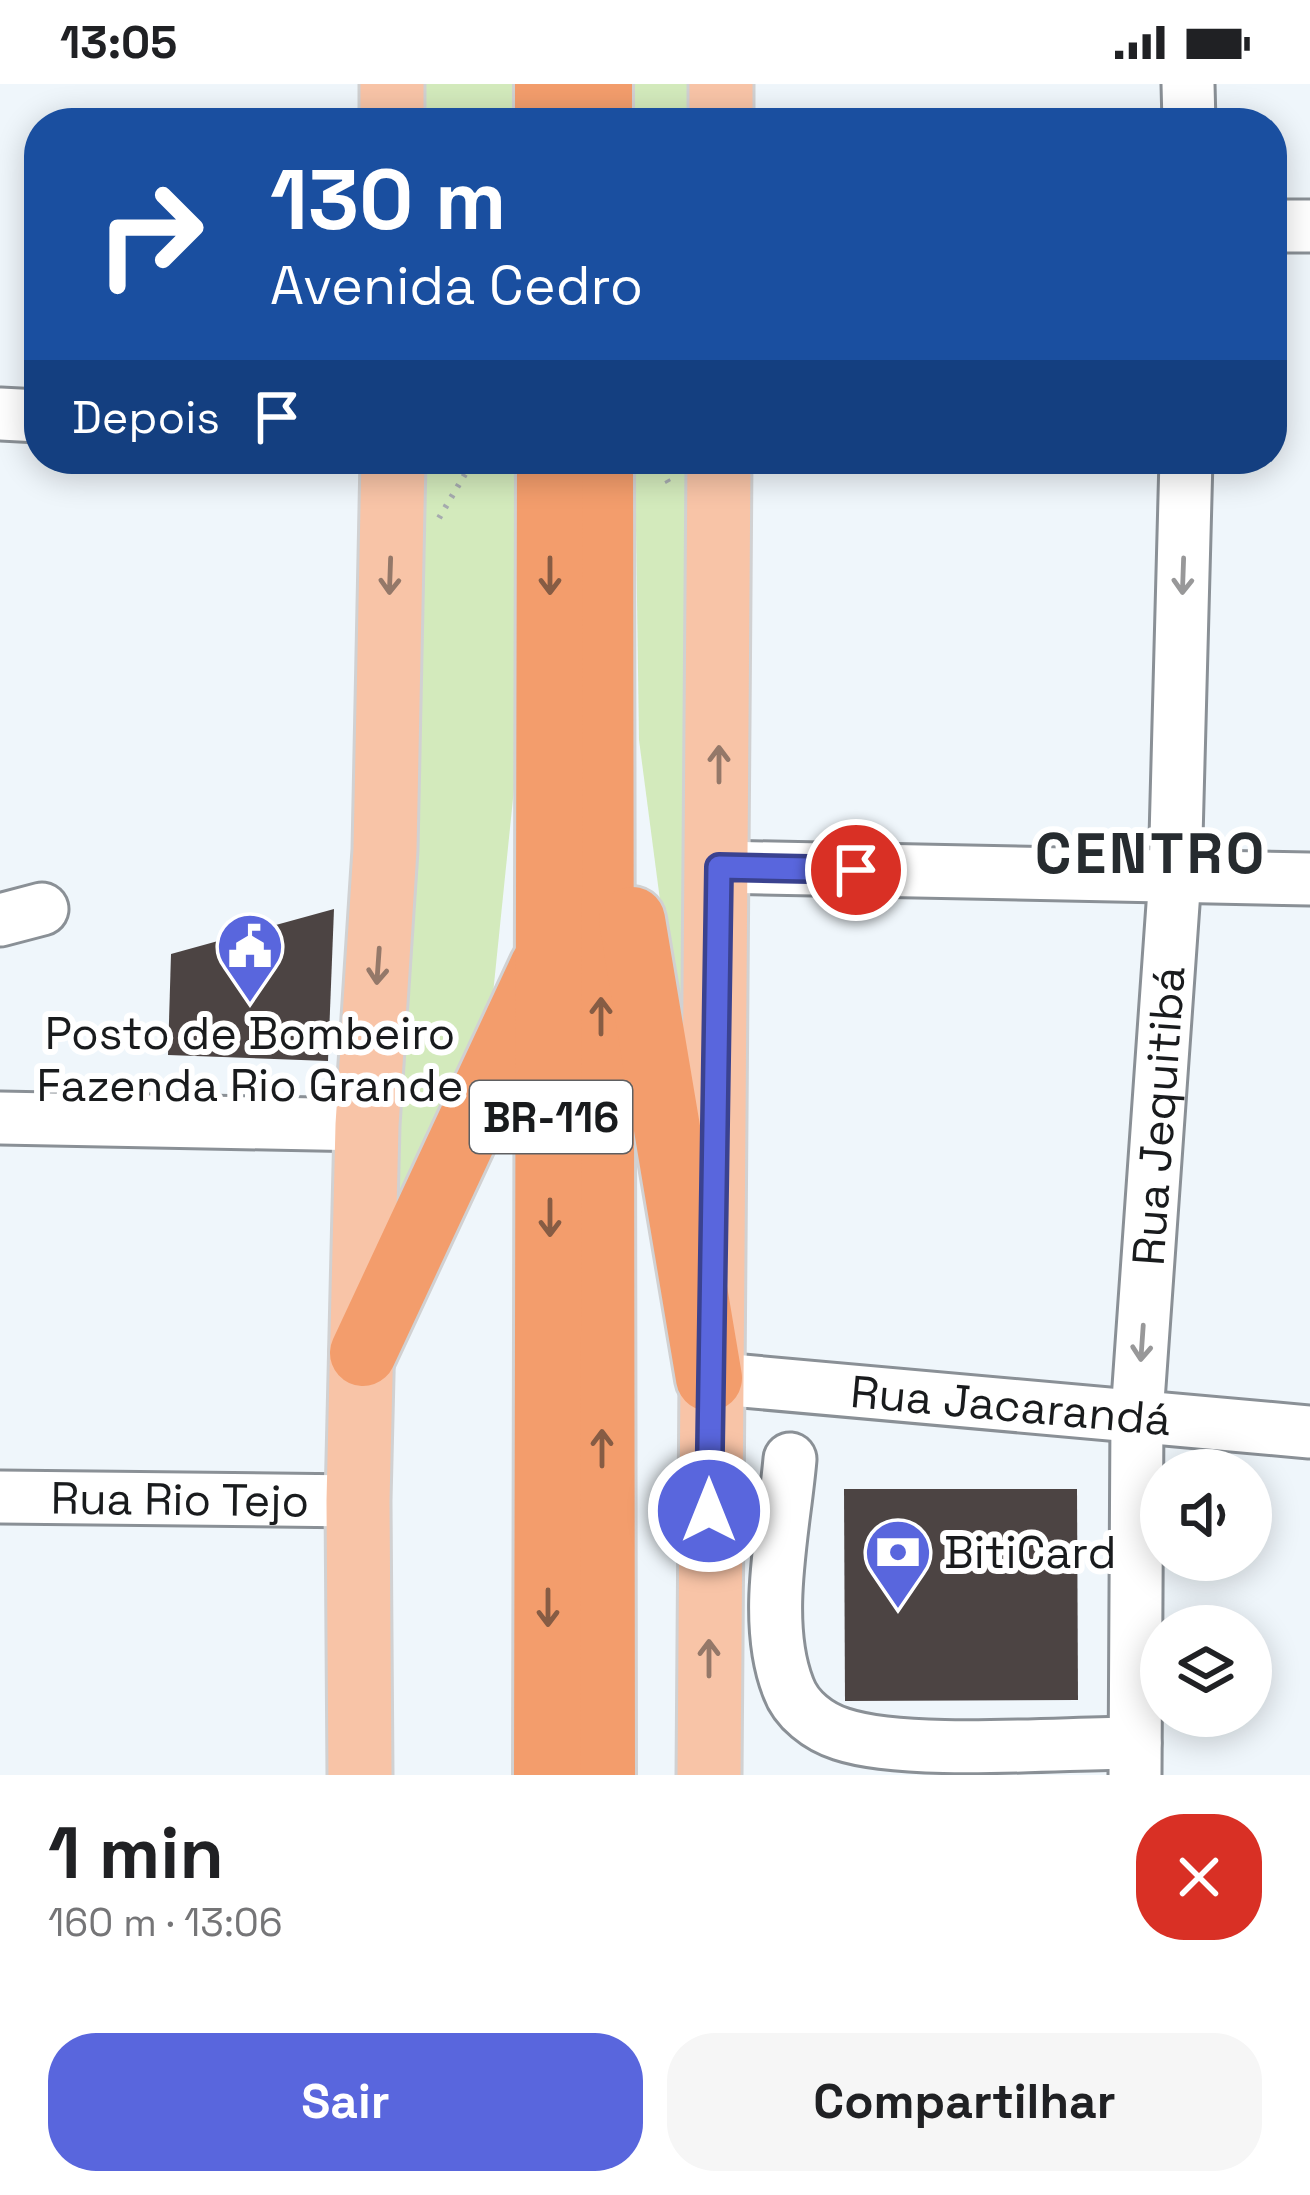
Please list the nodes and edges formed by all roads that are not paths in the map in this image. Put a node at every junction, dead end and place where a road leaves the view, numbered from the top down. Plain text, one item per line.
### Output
1 (393, 474) edge
2 (550, 474) edge
3 (600, 474) edge
4 (719, 474) edge
5 (1186, 474) edge
6 (600, 729) junction
7 (719, 867) junction
8 (1175, 876) junction
9 (1310, 879) edge
10 (552, 947) junction
11 (0, 1118) edge
12 (367, 1125) junction
13 (363, 1353) junction
14 (709, 1378) junction
15 (1137, 1415) junction
16 (1310, 1432) edge
17 (790, 1459) dead end
18 (0, 1496) edge
19 (358, 1501) junction
20 (1135, 1759) edge
21 (360, 1775) edge
22 (547, 1775) edge
23 (602, 1775) edge
24 (709, 1775) edge

1 -> 12 main road
2 -> 10 highway, BR-116
3 - 6 highway, BR-116
7 -> 4 main road
5 -> 8 street, Rua Jequitibá
6 - 14 highway
23 -> 6 highway, BR-116
7 - 8 street
7 - 14 main road
8 - 9 street
8 -> 15 street, Rua Jequitibá
10 - 13 highway
10 -> 22 highway, BR-116
11 - 12 street
12 - 13 main road
13 - 19 main road
14 - 15 street, Rua Jacarandá
24 -> 14 main road
15 - 16 street, Rua Jacarandá
15 - 20 street, Rua Jequitibá
17 - 20 street
18 - 19 street, Rua Rio Tejo
19 - 21 main road

